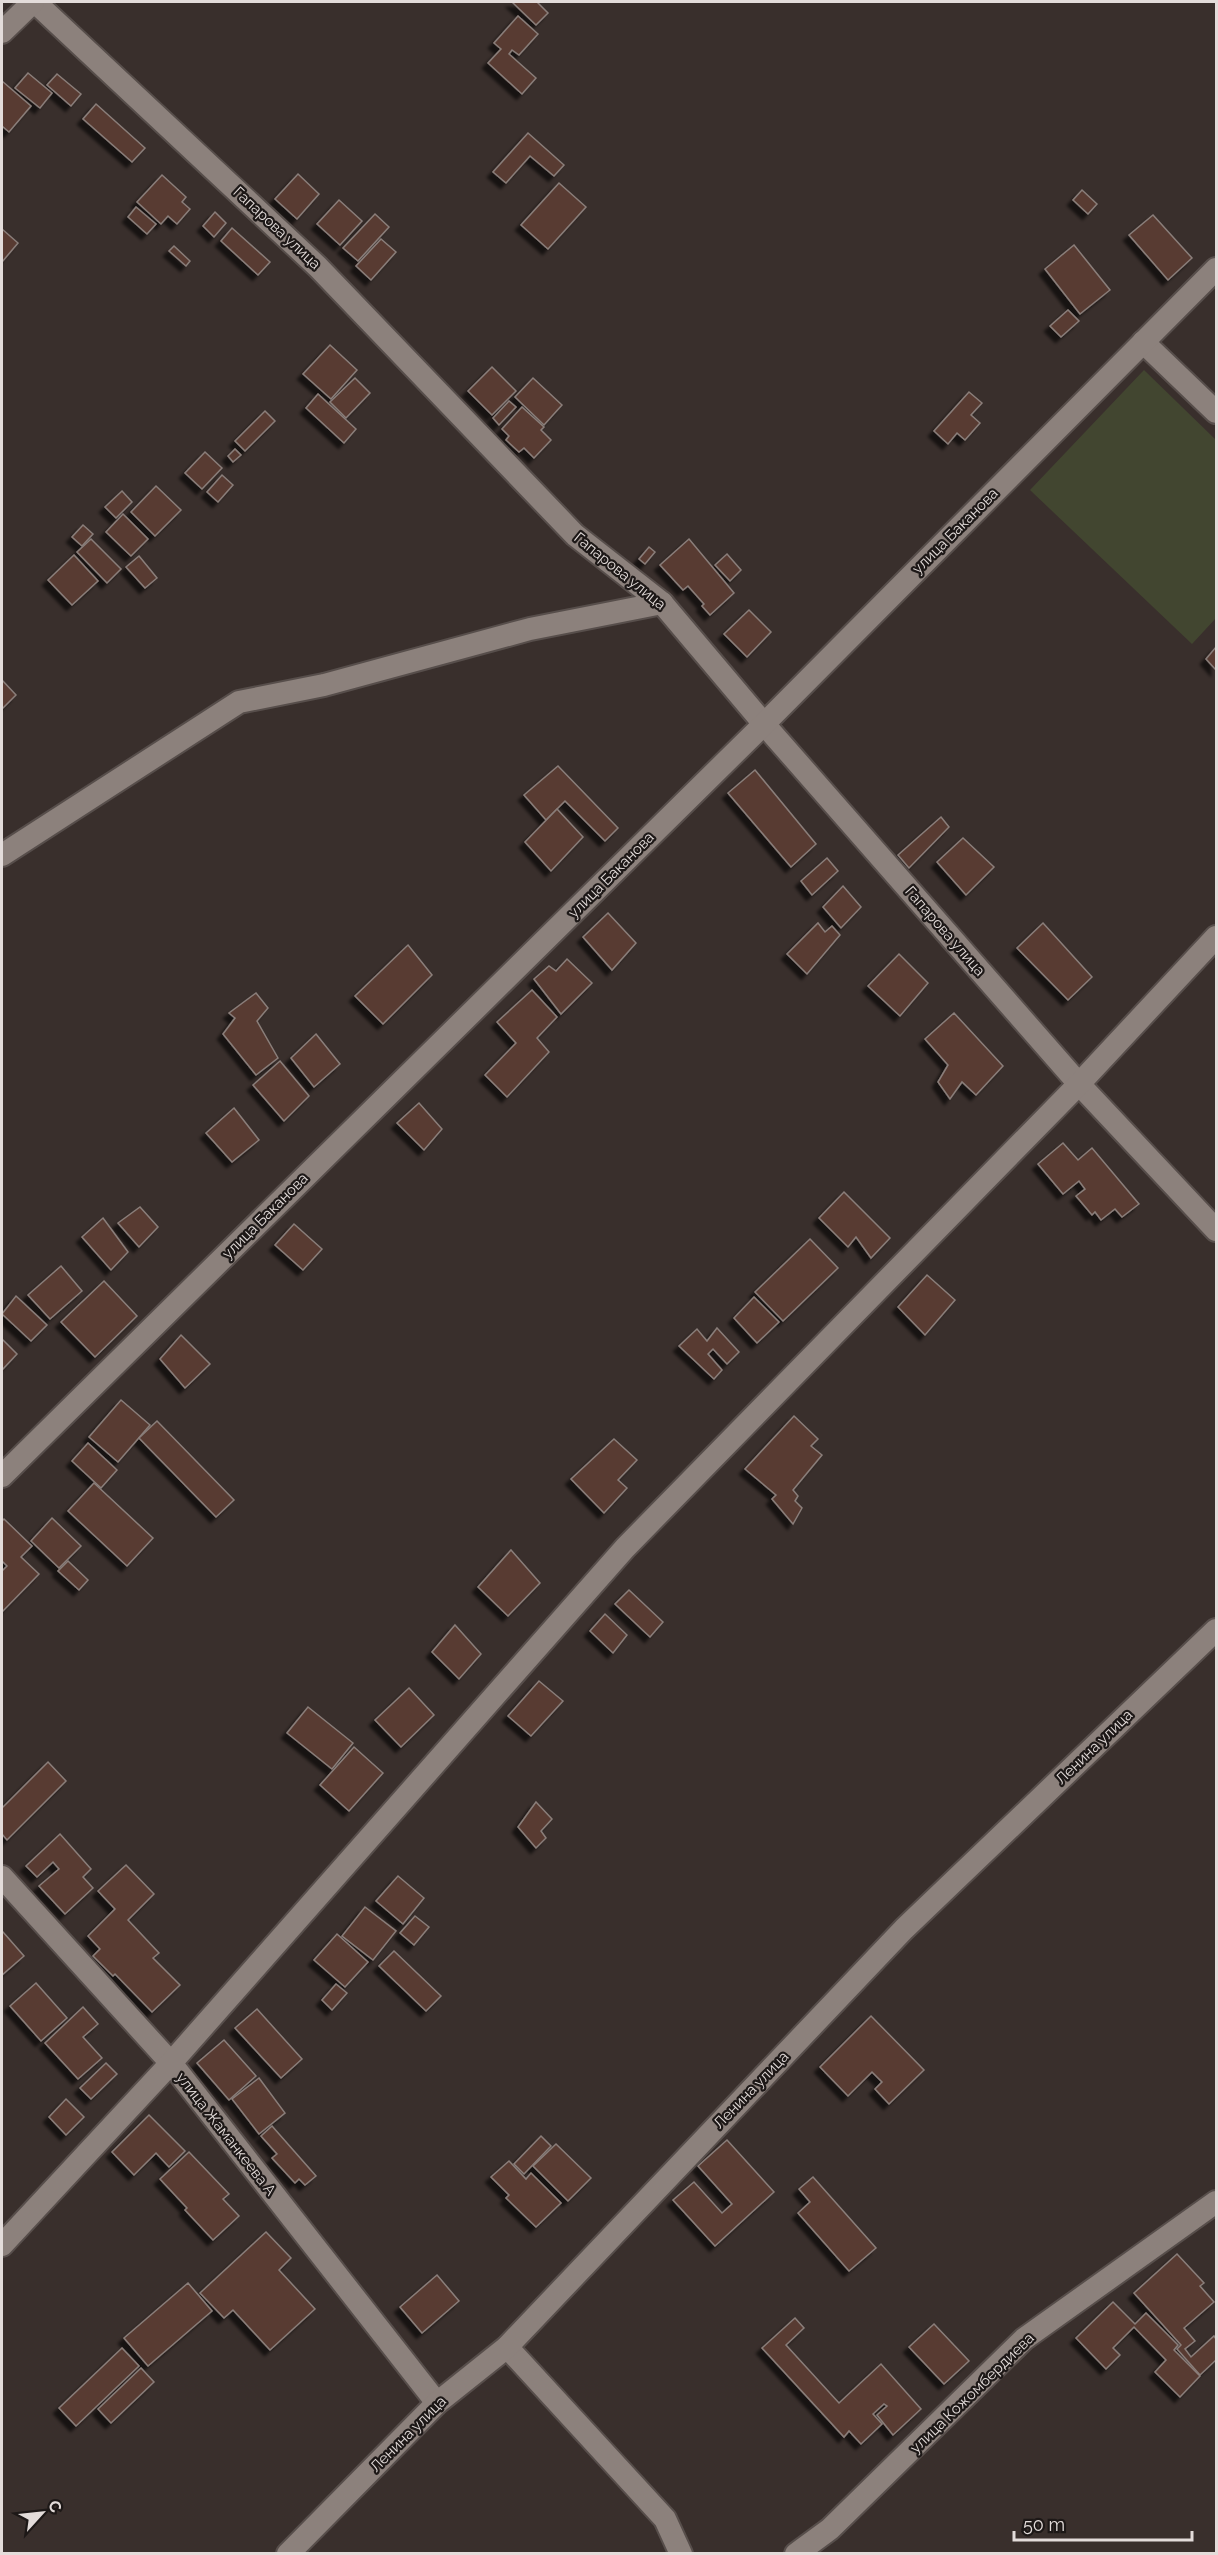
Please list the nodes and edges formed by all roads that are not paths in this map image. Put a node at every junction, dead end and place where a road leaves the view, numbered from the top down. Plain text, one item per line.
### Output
1 (34, 2) edge
2 (2, 32) edge
3 (1216, 269) edge
4 (1143, 342) junction
5 (1216, 412) edge
6 (662, 603) junction
7 (764, 724) junction
8 (2, 855) edge
9 (1216, 937) edge
10 (1079, 1084) junction
11 (1216, 1230) edge
12 (2, 1476) edge
13 (1216, 1630) edge
14 (2, 1877) edge
15 (171, 2063) junction
16 (1216, 2202) edge
17 (2, 2245) edge
18 (507, 2347) junction
19 (437, 2403) junction
20 (288, 2553) edge
21 (681, 2553) edge
22 (795, 2553) edge

1 - 2 street
1 - 6 street, Гапарова улица
3 - 4 street, улица Баканова
4 - 5 street
4 - 7 street, улица Баканова
6 - 7 street, Гапарова улица
6 - 8 street
7 - 10 street, Гапарова улица
7 - 12 street, улица Баканова
9 - 10 street
10 - 11 street, Гапарова улица
10 - 15 street
13 - 18 street, Ленина улица
14 - 15 street, улица Жаманкеева А
15 - 17 street
15 - 19 street, улица Жаманкеева А
16 - 22 street, улица Кожомбердиева
18 - 19 street, Ленина улица
18 - 21 street
19 - 20 street, Ленина улица

